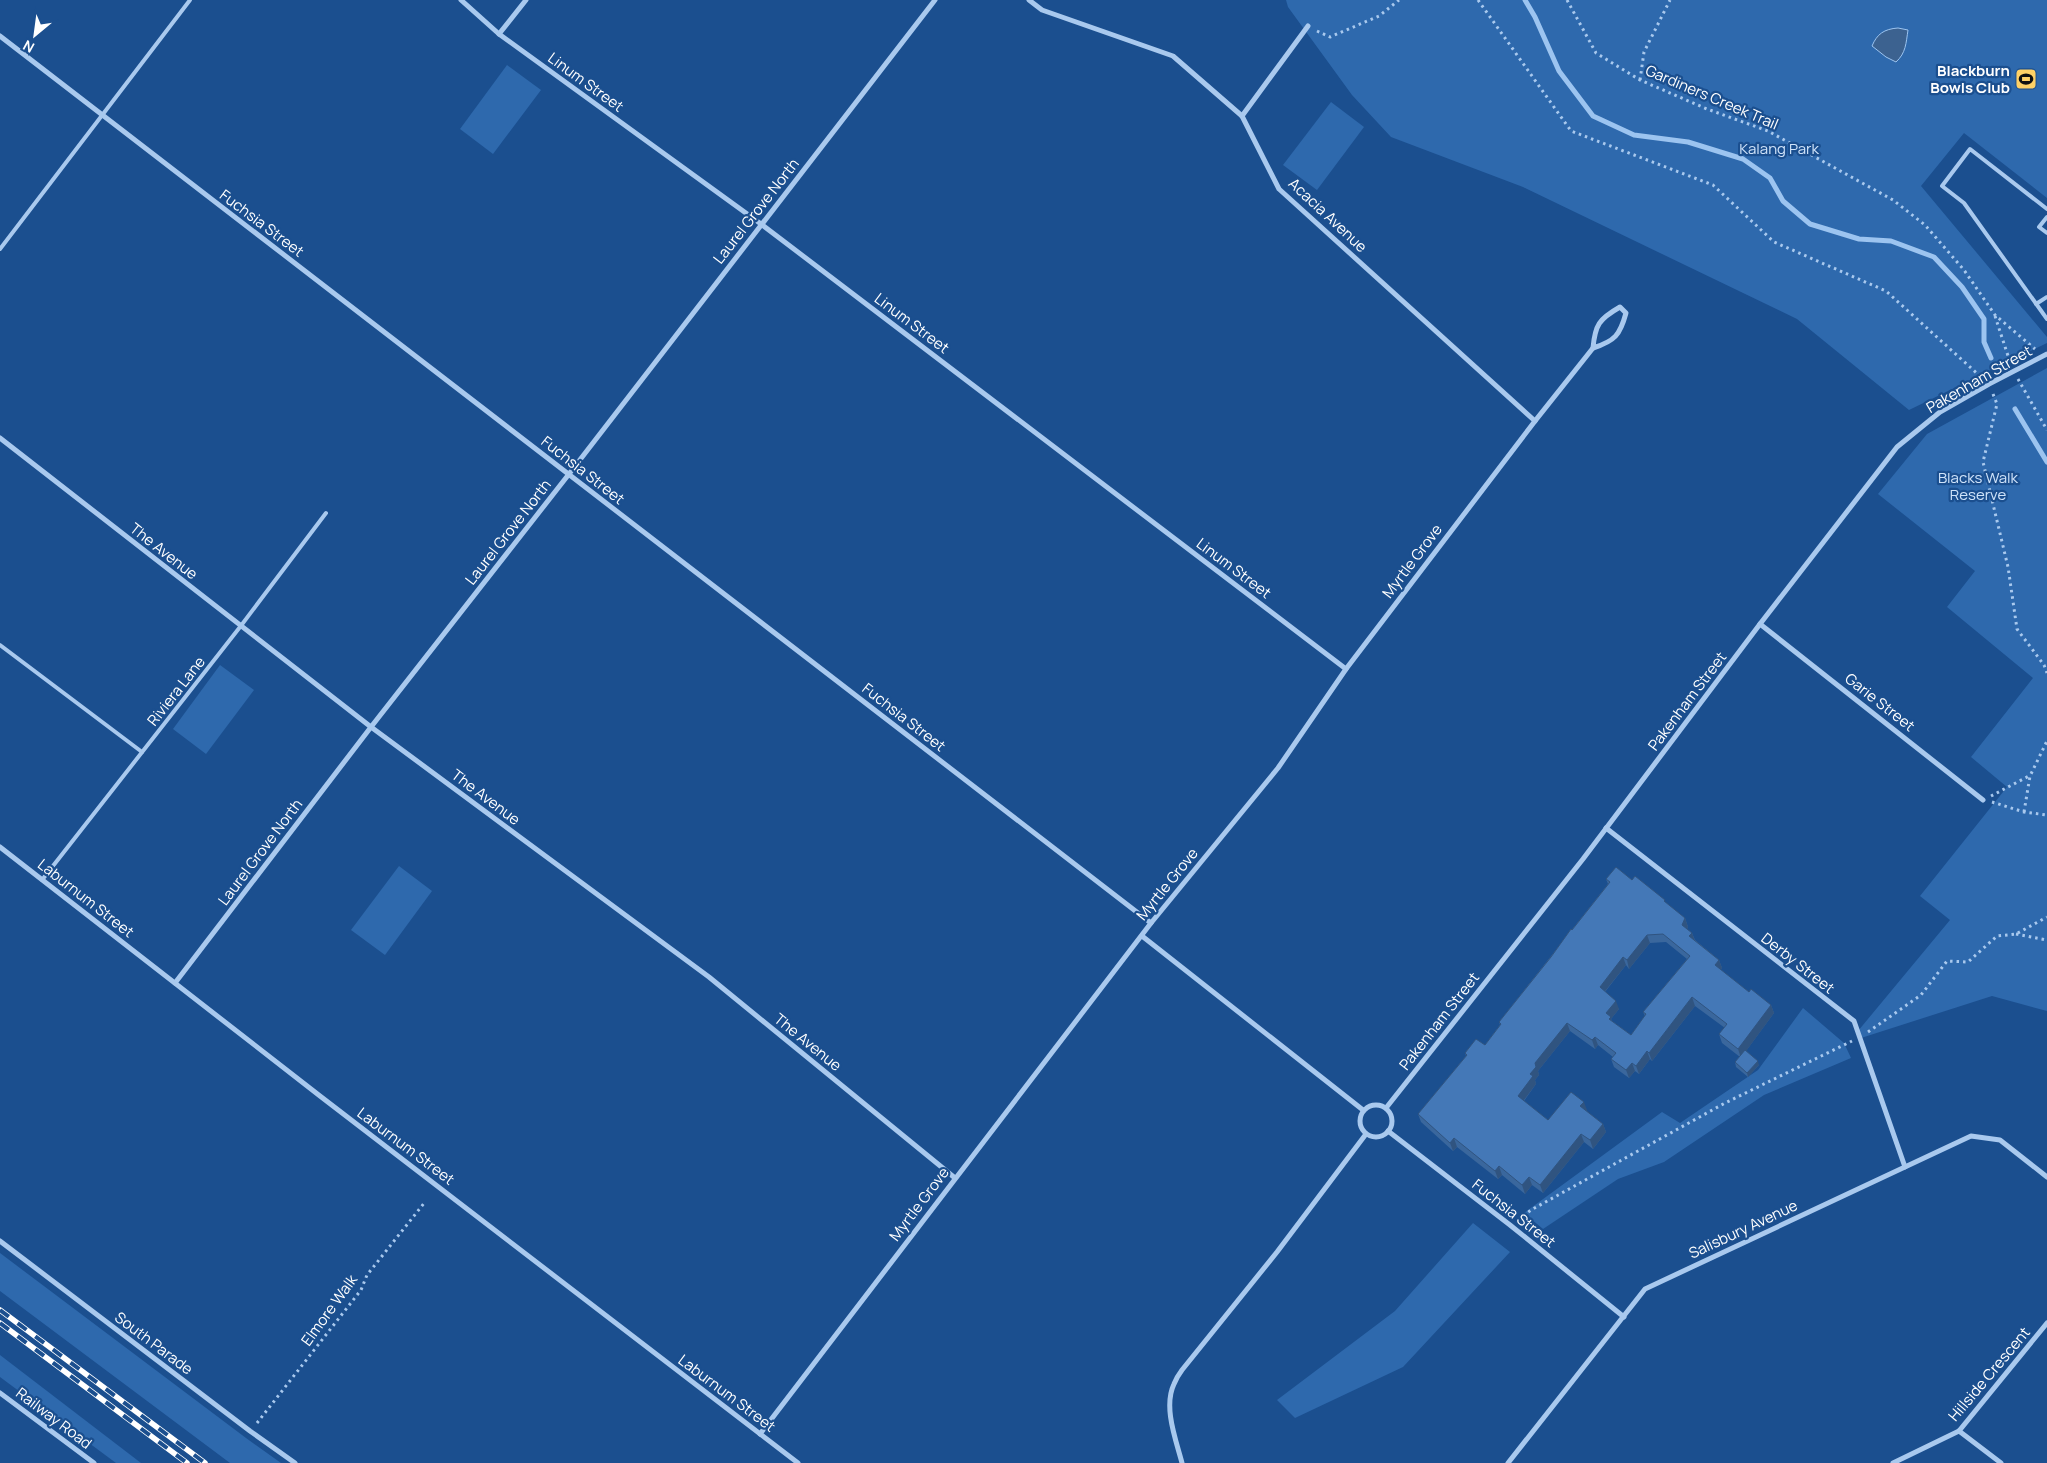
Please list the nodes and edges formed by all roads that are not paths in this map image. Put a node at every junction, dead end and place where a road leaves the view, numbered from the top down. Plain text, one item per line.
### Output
1 (190, 0) edge
2 (461, 0) edge
3 (526, 0) edge
4 (935, 0) edge
5 (1029, 0) edge
6 (1308, 26) road end
7 (499, 34) junction
8 (0, 36) edge
9 (102, 116) junction
10 (1242, 116) junction
11 (2047, 209) edge
12 (2047, 217) edge
13 (761, 224) junction
14 (2047, 233) edge
15 (0, 249) edge
16 (2047, 297) edge
17 (2036, 304) junction
18 (2047, 319) edge
19 (1593, 348) junction
20 (2046, 357) edge
21 (1534, 421) junction
22 (0, 438) edge
23 (569, 474) junction
24 (326, 513) dead end
25 (1760, 624) junction
26 (240, 627) junction
27 (0, 645) edge
28 (1346, 669) junction
29 (371, 727) junction
30 (142, 752) junction
31 (1983, 800) road end
32 (1606, 828) junction
33 (0, 847) edge
34 (42, 880) junction
35 (1151, 923) junction
36 (1142, 936) junction
37 (175, 983) junction
38 (1386, 1108) junction
39 (1363, 1110) junction
40 (1388, 1132) junction
41 (1366, 1134) junction
42 (1905, 1167) junction
43 (2047, 1177) edge
44 (955, 1178) junction
45 (0, 1242) edge
46 (1624, 1317) junction
47 (2047, 1323) edge
48 (0, 1394) edge
49 (1959, 1431) junction
50 (760, 1434) junction
51 (94, 1463) edge
52 (295, 1463) edge
53 (798, 1463) edge
54 (1182, 1463) edge
55 (1508, 1463) edge
56 (1893, 1463) edge
57 (2000, 1463) edge

1 - 9 lane
2 - 7 street, Linum Street
3 - 7 street
4 - 13 street, Laurel Grove North
5 - 10 street, Acacia Avenue
6 - 10 street
7 - 13 street, Linum Street
8 - 9 street, Fuchsia Street
9 - 15 lane
9 - 23 street, Fuchsia Street
10 - 21 street, Acacia Avenue
11 - 17 lane
12 - 14 lane
13 - 23 street, Laurel Grove North
13 - 28 street, Linum Street
16 - 17 lane
17 - 18 lane
19 - 19 street
19 - 21 street, Myrtle Grove
20 - 25 street, Pakenham Street
21 - 28 street, Myrtle Grove
22 - 26 street, The Avenue
23 - 29 street, Laurel Grove North
23 - 35 street, Fuchsia Street
24 - 26 lane, Riviera Lane
25 - 31 street, Garie Street
25 - 32 street, Pakenham Street
26 - 29 street, The Avenue
26 - 30 lane, Riviera Lane
27 - 30 lane
28 - 35 street, Myrtle Grove
29 - 37 street, Laurel Grove North
29 - 44 street, The Avenue
30 - 34 lane, Riviera Lane
32 - 38 street, Pakenham Street
32 - 42 street, Derby Street
33 - 34 street, Laburnum Street
34 - 37 street, Laburnum Street
35 - 36 street, Myrtle Grove
36 - 39 street
36 - 44 street, Myrtle Grove
37 - 50 street, Laburnum Street
38 - 39 street
38 - 40 street
39 - 41 street
40 - 41 street
40 - 46 street, Fuchsia Street
41 - 54 street
42 - 43 street, Salisbury Avenue
42 - 46 street, Salisbury Avenue
44 - 50 street, Myrtle Grove
45 - 52 street, South Parade
46 - 55 street, Salisbury Avenue
47 - 49 street, Hillside Crescent
48 - 51 street, Railway Road
49 - 56 street, Hillside Crescent
49 - 57 street
50 - 53 street, Laburnum Street

